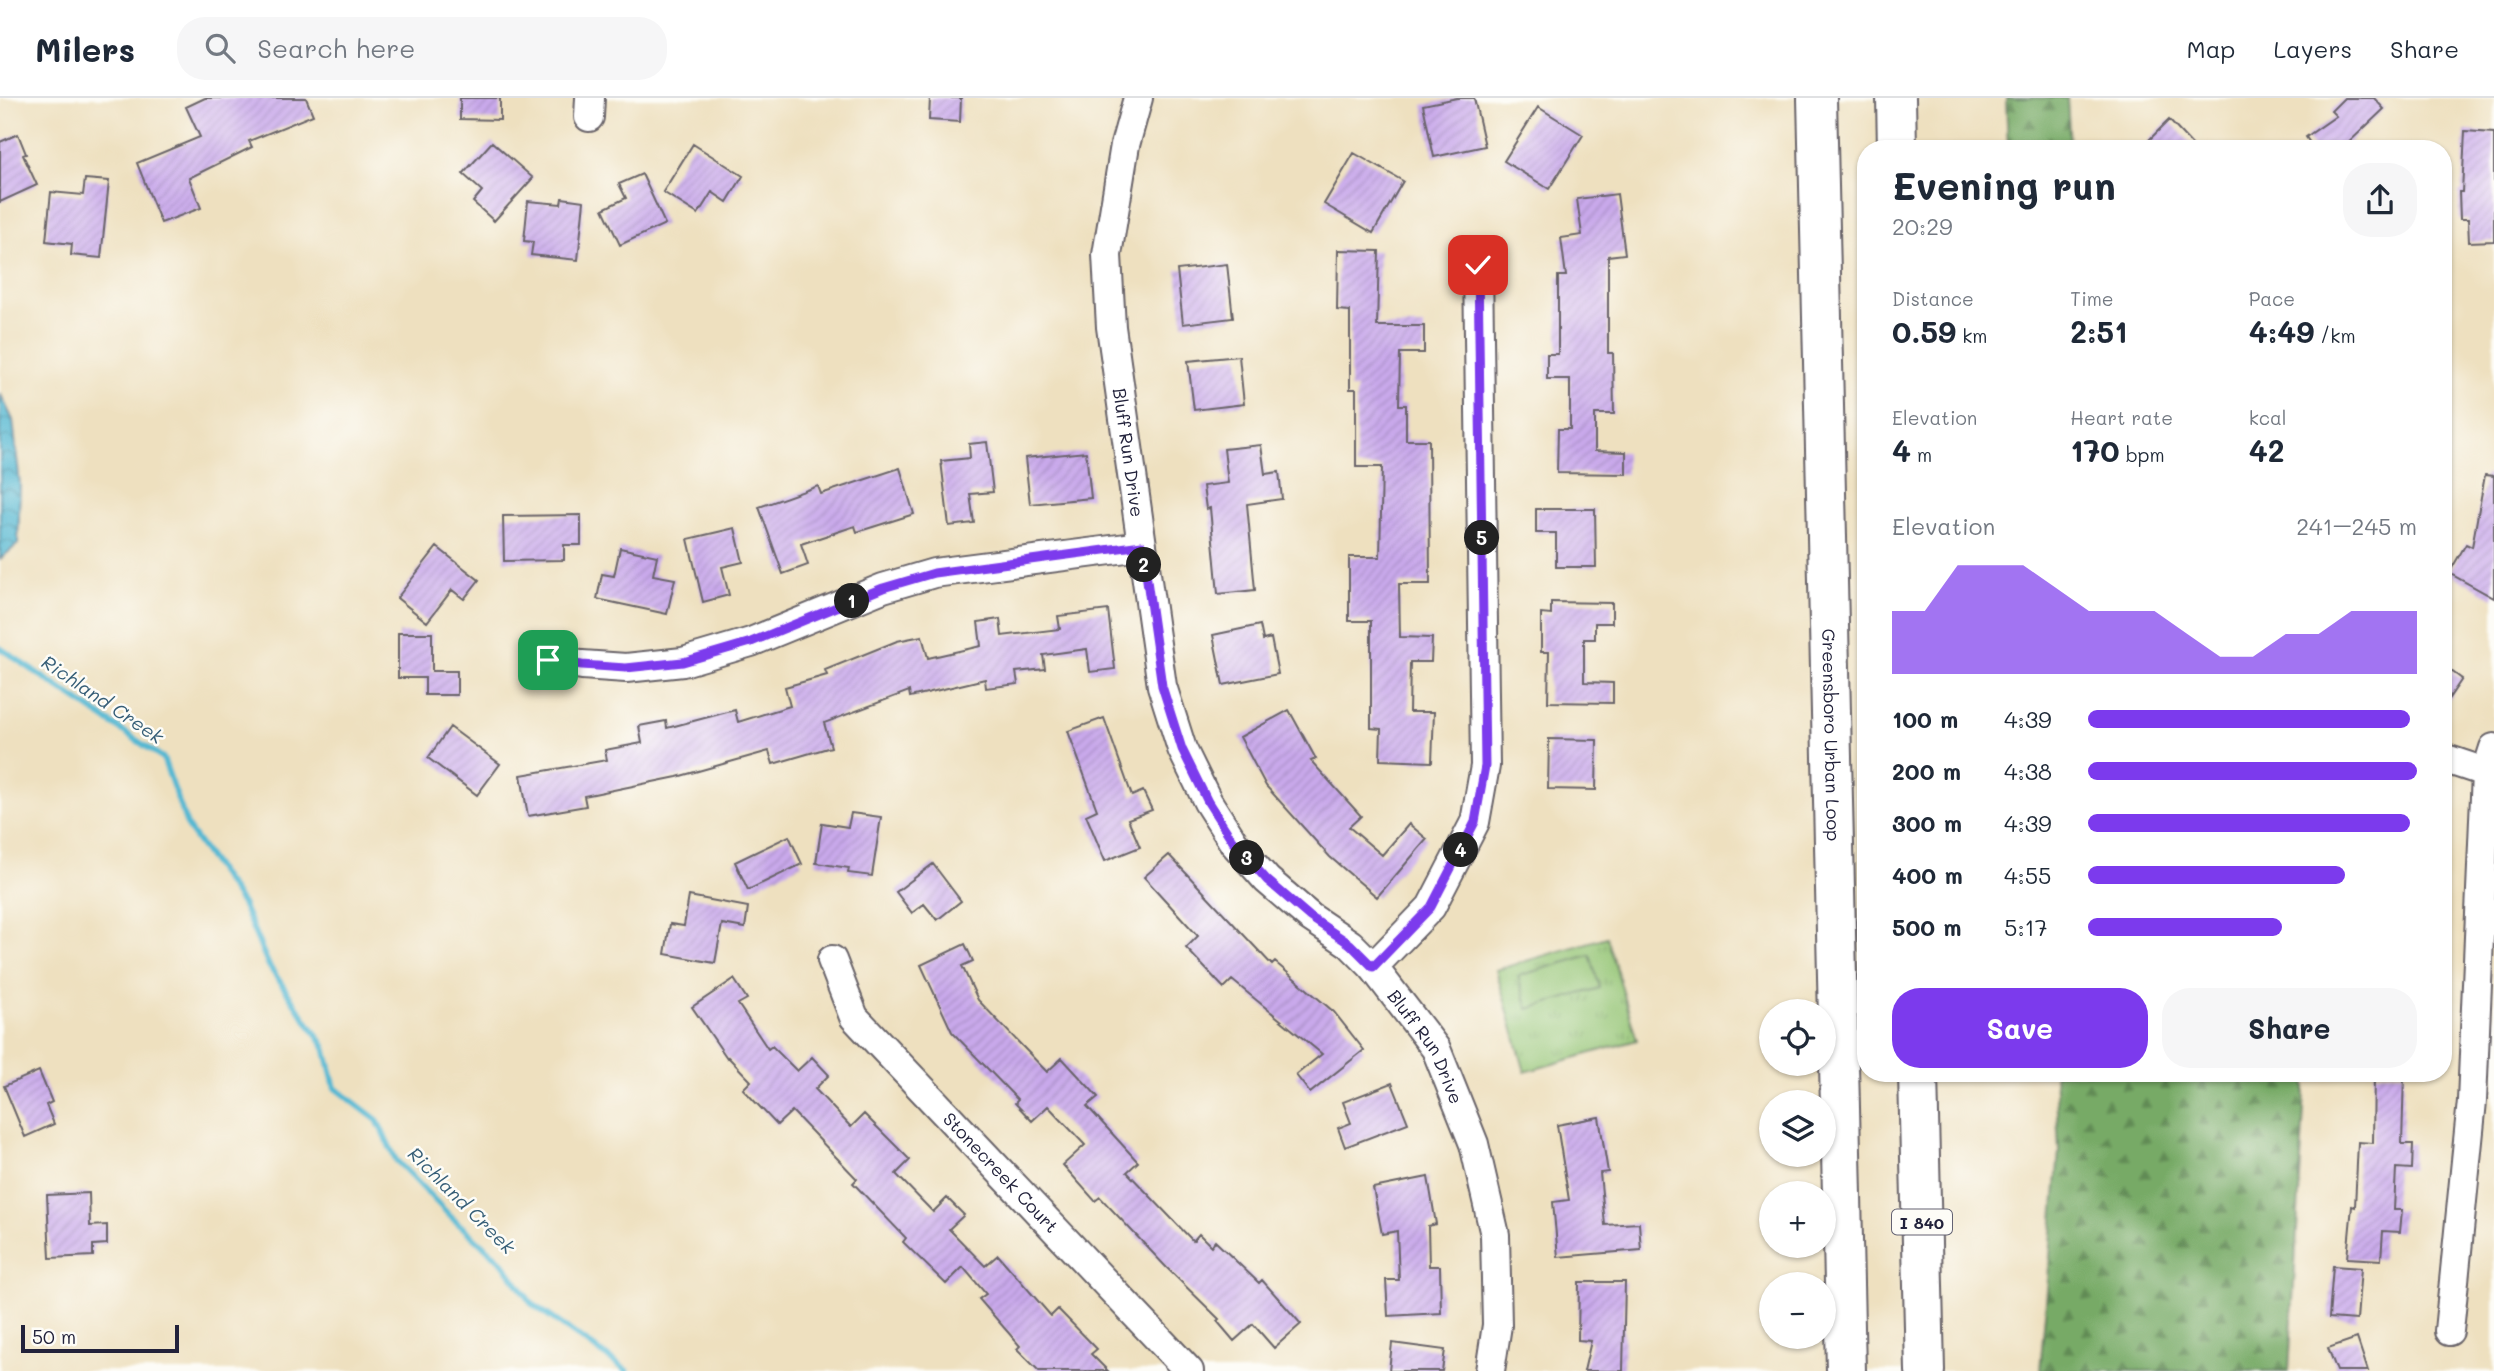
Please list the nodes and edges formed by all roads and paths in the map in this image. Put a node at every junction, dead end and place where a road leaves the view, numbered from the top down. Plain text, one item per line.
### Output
1 (1138, 98) edge
2 (1817, 98) edge
3 (1896, 98) edge
4 (1897, 140) edge
5 (1478, 265) dead end
6 (1142, 545) junction
7 (548, 660) dead end
8 (2452, 759) edge
9 (2491, 765) edge
10 (832, 960) dead end
11 (1373, 967) junction
12 (1918, 1082) edge
13 (2449, 1331) dead end
14 (1189, 1371) edge
15 (1490, 1371) edge
16 (1846, 1371) edge
17 (1925, 1371) edge

1 - 6 street, Bluff Run Drive
2 - 16 highway, Greensboro Urban Loop
3 - 4 highway
5 - 11 street
6 - 7 street
6 - 11 street, Bluff Run Drive
8 - 9 street
9 - 13 street
10 - 14 street, Stonecreek Court
11 - 15 street, Bluff Run Drive
12 - 17 highway, I 840

